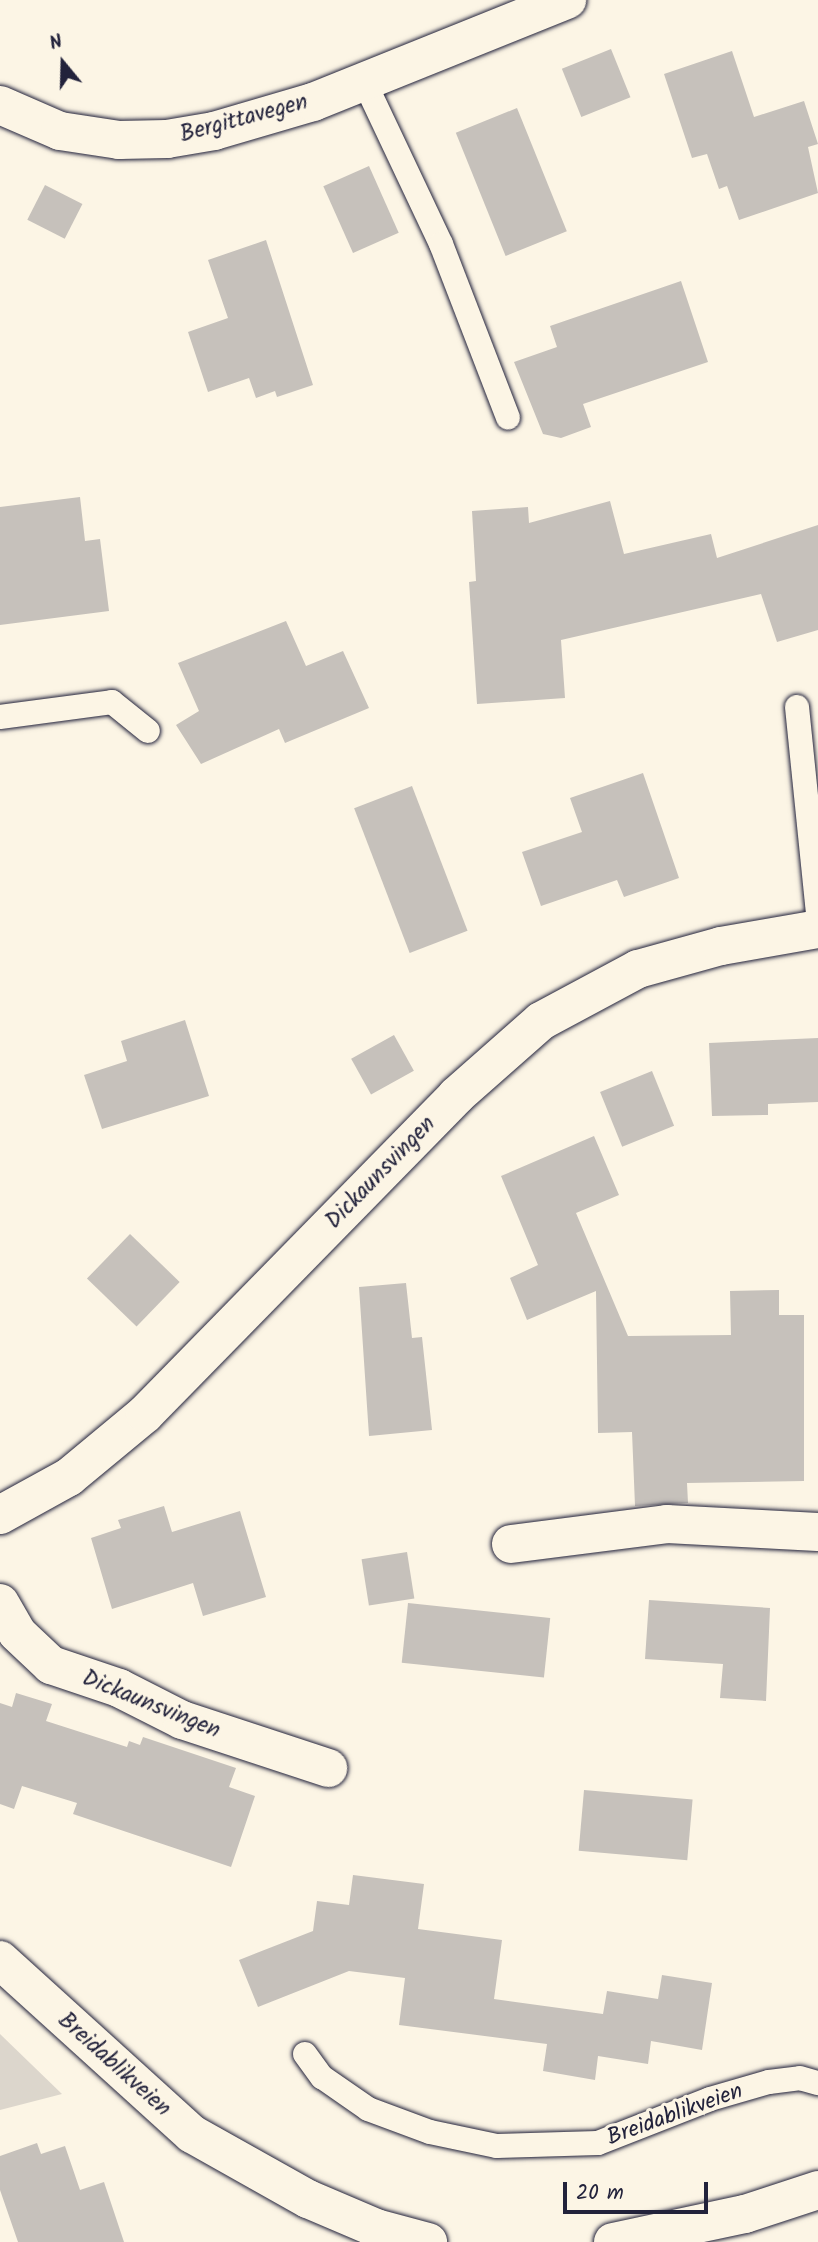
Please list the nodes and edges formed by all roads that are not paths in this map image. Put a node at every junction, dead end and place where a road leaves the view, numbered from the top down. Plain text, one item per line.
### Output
1 (567, 0) edge
2 (364, 82) junction
3 (0, 105) edge
4 (508, 418) dead end
5 (797, 707) dead end
6 (0, 717) edge
7 (148, 731) dead end
8 (818, 914) edge
9 (818, 929) edge
10 (0, 1515) edge
11 (818, 1532) edge
12 (511, 1544) dead end
13 (0, 1603) edge
14 (328, 1768) dead end
15 (0, 1960) edge
16 (305, 2054) dead end
17 (818, 2083) edge
18 (818, 2190) edge
19 (428, 2242) edge
20 (613, 2242) edge

1 - 2 street, Bergittavegen
2 - 3 street, Bergittavegen
2 - 4 lane
5 - 8 lane
6 - 7 lane
9 - 10 street, Dickaunsvingen
11 - 12 street
13 - 14 street, Dickaunsvingen
15 - 19 street, Breidablikveien
16 - 17 lane, Breidablikveien
18 - 20 street

